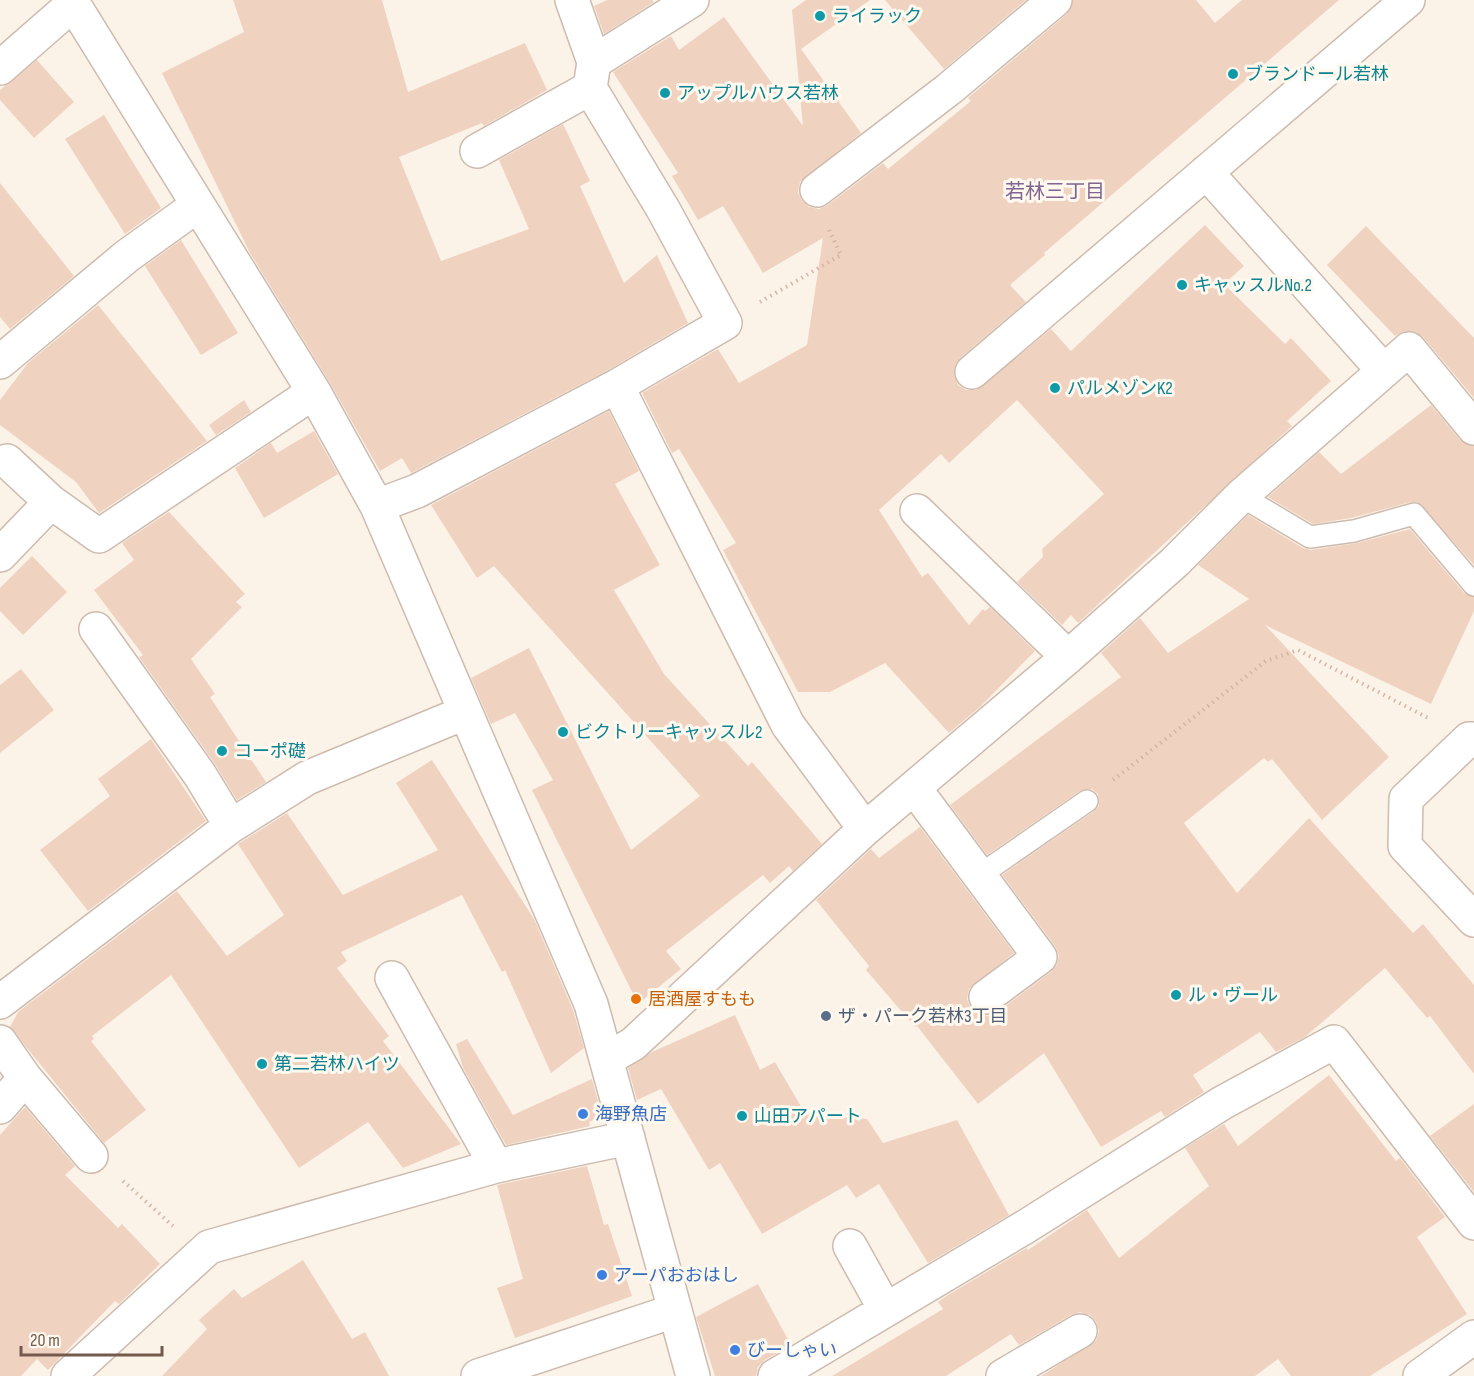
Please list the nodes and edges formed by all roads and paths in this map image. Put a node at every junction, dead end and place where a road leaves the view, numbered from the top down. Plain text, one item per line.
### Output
1 (572, 0) edge
2 (692, 0) edge
3 (1055, 0) edge
4 (1408, 0) edge
5 (72, 2) edge
6 (0, 68) edge
7 (592, 75) junction
8 (477, 151) dead end
9 (1206, 172) junction
10 (817, 190) joint
11 (198, 205) junction
12 (725, 323) junction
13 (0, 362) edge
14 (1383, 370) junction
15 (972, 372) dead end
16 (617, 386) junction
17 (314, 392) junction
18 (1474, 428) edge
19 (7, 461) dead end
20 (1241, 496) junction
21 (51, 502) junction
22 (377, 506) junction
23 (917, 511) dead end
24 (0, 555) edge
25 (1474, 585) edge
26 (96, 628) dead end
27 (1068, 657) junction
28 (464, 713) junction
29 (1472, 739) edge
30 (915, 789) junction
31 (1087, 801) joint
32 (231, 826) junction
33 (865, 829) junction
34 (980, 875) junction
35 (1474, 920) edge
36 (392, 978) dead end
37 (986, 997) dead end
38 (0, 1002) edge
39 (0, 1042) edge
40 (607, 1059) junction
41 (25, 1078) junction
42 (0, 1107) edge
43 (628, 1138) junction
44 (91, 1156) joint
45 (496, 1166) junction
46 (1474, 1223) edge
47 (850, 1246) dead end
48 (209, 1247) junction
49 (885, 1309) junction
50 (674, 1311) junction
51 (1080, 1331) dead end
52 (1474, 1337) edge
53 (68, 1376) edge
54 (478, 1376) edge
55 (693, 1376) edge
56 (775, 1376) edge
57 (1003, 1376) edge
58 (1420, 1376) edge

1 - 7 street
2 - 7 street
3 - 10 street
4 - 9 street
5 - 6 street
5 - 11 street
7 - 8 street
7 - 12 street
9 - 14 street
9 - 15 street
10 - 12 path
11 - 13 street
11 - 17 street
12 - 16 street
14 - 18 street
14 - 20 street
16 - 22 street
16 - 33 street
17 - 21 street
17 - 22 street
19 - 21 street
20 - 25 lane
20 - 27 street
21 - 24 street
22 - 28 street
23 - 27 street
26 - 32 street
27 - 30 street
28 - 32 street
28 - 40 street
29 - 31 path
29 - 35 street
30 - 33 street
30 - 34 street
31 - 34 lane
32 - 38 street
33 - 40 street
34 - 37 street
36 - 45 street
39 - 41 street
40 - 43 street
41 - 42 street
41 - 44 street
43 - 45 street
43 - 50 street
44 - 48 path
45 - 48 street
46 - 49 street
47 - 49 street
48 - 53 street
49 - 56 street
50 - 54 street
50 - 55 street
51 - 57 street
52 - 58 street

